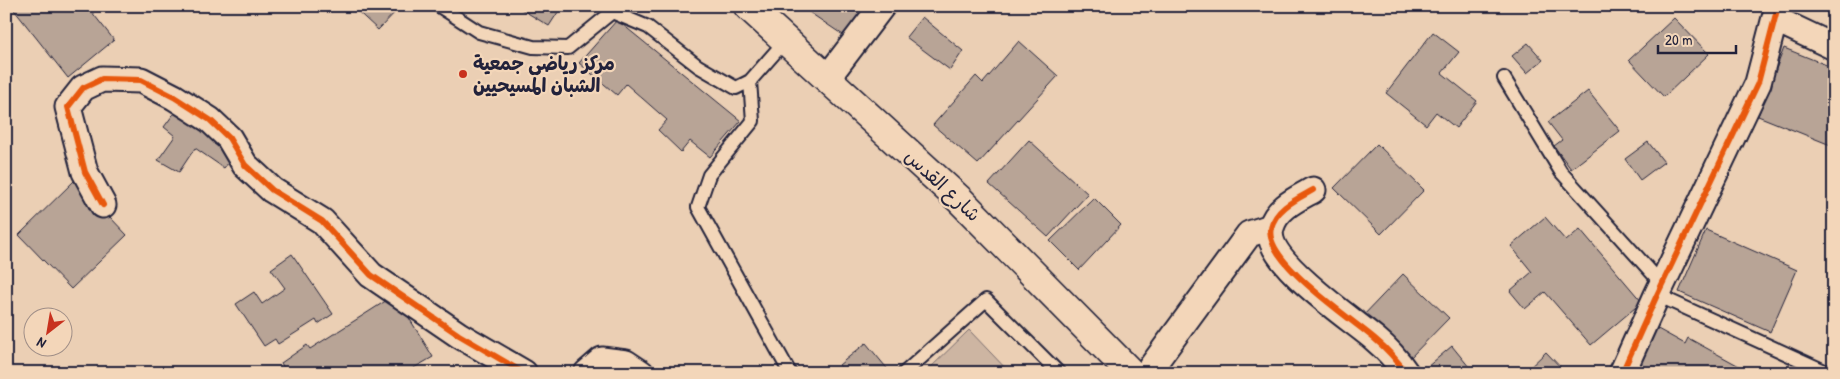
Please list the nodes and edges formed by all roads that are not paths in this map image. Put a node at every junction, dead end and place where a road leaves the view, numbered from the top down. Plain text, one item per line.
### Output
1 (439, 6) edge
2 (748, 6) edge
3 (882, 6) edge
4 (1776, 13) edge
5 (786, 40) junction
6 (1834, 47) edge
7 (828, 77) junction
8 (1504, 78) dead end
9 (750, 81) junction
10 (1313, 190) dead end
11 (103, 205) dead end
12 (1271, 227) junction
13 (1660, 289) junction
14 (524, 373) edge
15 (587, 373) edge
16 (641, 373) edge
17 (790, 373) edge
18 (904, 373) edge
19 (1059, 373) edge
20 (1131, 373) edge
21 (1147, 373) edge
22 (1406, 373) edge
23 (1622, 373) edge
24 (1828, 373) edge

1 - 9 lane
2 - 5 main road, شارع القدس
3 - 7 street
4 - 6 street
4 - 13 street
5 - 7 main road, شارع القدس
5 - 9 lane
7 - 20 main road, شارع القدس
8 - 13 lane
9 - 17 lane
10 - 12 street
11 - 14 street
12 - 21 street
12 - 22 street
13 - 23 street
13 - 24 lane
15 - 16 street
18 - 19 lane

